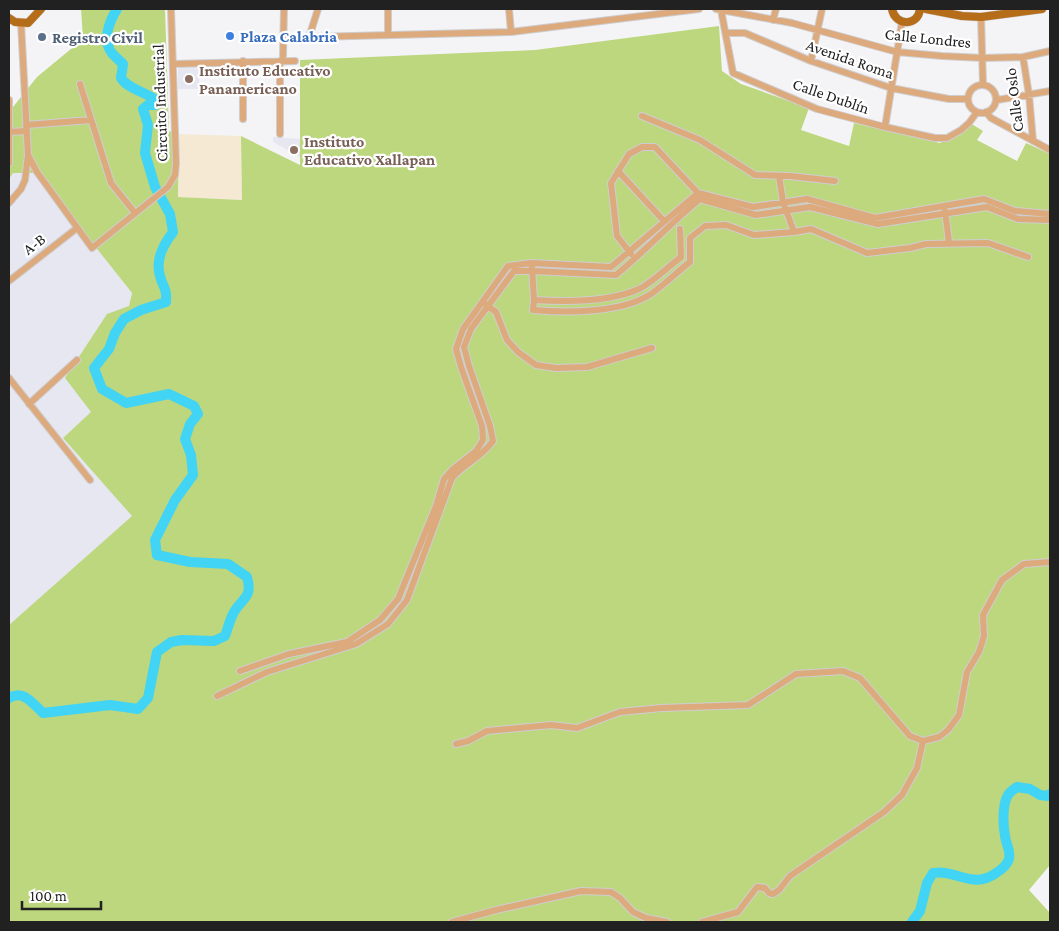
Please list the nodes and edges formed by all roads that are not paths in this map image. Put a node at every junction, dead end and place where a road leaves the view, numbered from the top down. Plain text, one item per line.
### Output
1 (41, 9) edge
2 (171, 9) edge
3 (284, 9) edge
4 (318, 9) edge
5 (388, 9) edge
6 (509, 9) edge
7 (632, 9) edge
8 (699, 9) edge
9 (719, 9) edge
10 (776, 9) edge
11 (822, 9) edge
12 (892, 9) edge
13 (1042, 9) edge
14 (924, 10) edge
15 (1023, 10) edge
16 (633, 17) junction
17 (981, 17) junction
18 (9, 18) edge
19 (773, 20) junction
20 (902, 22) junction
21 (21, 23) junction
22 (816, 30) junction
23 (511, 32) junction
24 (727, 33) junction
25 (388, 35) junction
26 (1050, 51) edge
27 (897, 52) junction
28 (1023, 57) junction
29 (983, 58) junction
30 (281, 59) junction
31 (243, 61) junction
32 (295, 61) dead end
33 (811, 61) junction
34 (173, 64) junction
35 (80, 84) dead end
36 (982, 84) junction
37 (891, 88) junction
38 (1050, 91) edge
39 (1029, 95) junction
40 (968, 99) junction
41 (9, 100) edge
42 (997, 100) junction
43 (9, 112) edge
44 (976, 112) junction
45 (986, 112) junction
46 (642, 116) dead end
47 (243, 119) dead end
48 (91, 120) junction
49 (884, 127) junction
50 (27, 128) junction
51 (9, 132) edge
52 (280, 134) dead end
53 (1033, 141) junction
54 (1050, 150) edge
55 (28, 155) junction
56 (9, 163) edge
57 (618, 171) junction
58 (779, 176) junction
59 (835, 181) dead end
60 (698, 193) junction
61 (783, 202) junction
62 (9, 204) edge
63 (944, 206) junction
64 (786, 211) junction
65 (135, 213) junction
66 (945, 213) junction
67 (1050, 214) edge
68 (669, 219) junction
69 (1050, 220) edge
70 (77, 228) junction
71 (680, 229) junction
72 (794, 232) junction
73 (690, 238) junction
74 (948, 242) junction
75 (629, 252) junction
76 (1028, 257) dead end
77 (635, 259) junction
78 (530, 263) junction
79 (533, 270) junction
80 (9, 281) edge
81 (534, 300) junction
82 (485, 304) junction
83 (652, 348) dead end
84 (77, 360) dead end
85 (9, 378) edge
86 (29, 404) junction
87 (90, 480) dead end
88 (1050, 562) edge
89 (240, 671) dead end
90 (217, 696) dead end
91 (923, 741) junction
92 (456, 744) dead end
93 (452, 922) edge
94 (666, 922) edge
95 (702, 922) edge

1 - 21 main road
2 - 34 street, Circuito Industrial
3 - 30 street
4 - 25 street
5 - 25 street
6 - 23 street
7 - 16 street
8 - 16 street
9 - 19 street, Calle Londres
9 - 24 street, Calle Dublín
10 - 19 street
11 - 22 street
12 - 20 main road
13 - 15 main road
14 - 17 main road
14 - 20 main road
15 - 17 main road
16 - 23 street
17 - 29 street
18 - 21 main road
19 - 22 street, Calle Londres
20 - 27 street
21 - 50 street
22 - 27 street, Calle Londres
22 - 33 street
23 - 25 street
24 - 33 street, Avenida Roma
24 - 49 street, Calle Dublín
26 - 28 street, Calle Londres
27 - 29 street, Calle Londres
27 - 37 street
28 - 29 street, Calle Londres
28 - 39 street, Calle Oslo
29 - 36 street
30 - 31 street
30 - 32 street
30 - 52 street
31 - 34 street
31 - 47 street
33 - 37 street, Avenida Roma
34 - 65 street, Circuito Industrial
35 - 48 street
36 - 40 street
36 - 42 street
37 - 40 street, Avenida Roma
37 - 49 street
38 - 39 street
39 - 42 street
39 - 53 street, Calle Oslo
40 - 44 street
41 - 43 street
42 - 45 street
43 - 51 street
44 - 45 street
44 - 49 street, Calle Dublín
45 - 53 street
46 - 58 street
48 - 50 street
48 - 65 street
50 - 51 street
50 - 55 street
51 - 56 street
53 - 54 street
55 - 62 street
55 - 70 street
57 - 60 street
57 - 68 street
57 - 75 street
58 - 59 street
58 - 61 street
60 - 61 street
60 - 68 street
61 - 63 street
61 - 64 street
63 - 66 street
63 - 67 street
64 - 66 street
64 - 68 street
64 - 72 street
65 - 70 street, Circuito Industrial
66 - 69 street
66 - 74 street
68 - 71 street
68 - 75 street
68 - 77 street
70 - 80 street, A-B
71 - 73 street
71 - 81 street
72 - 73 street
72 - 74 street
73 - 81 street
74 - 76 street
75 - 77 street
75 - 78 street
77 - 79 street
78 - 79 street
78 - 82 street
79 - 81 street
79 - 82 street
82 - 83 street
82 - 89 street
82 - 90 street
84 - 86 street
85 - 86 street
86 - 87 street
88 - 91 street
91 - 92 street
91 - 95 street
93 - 94 street

